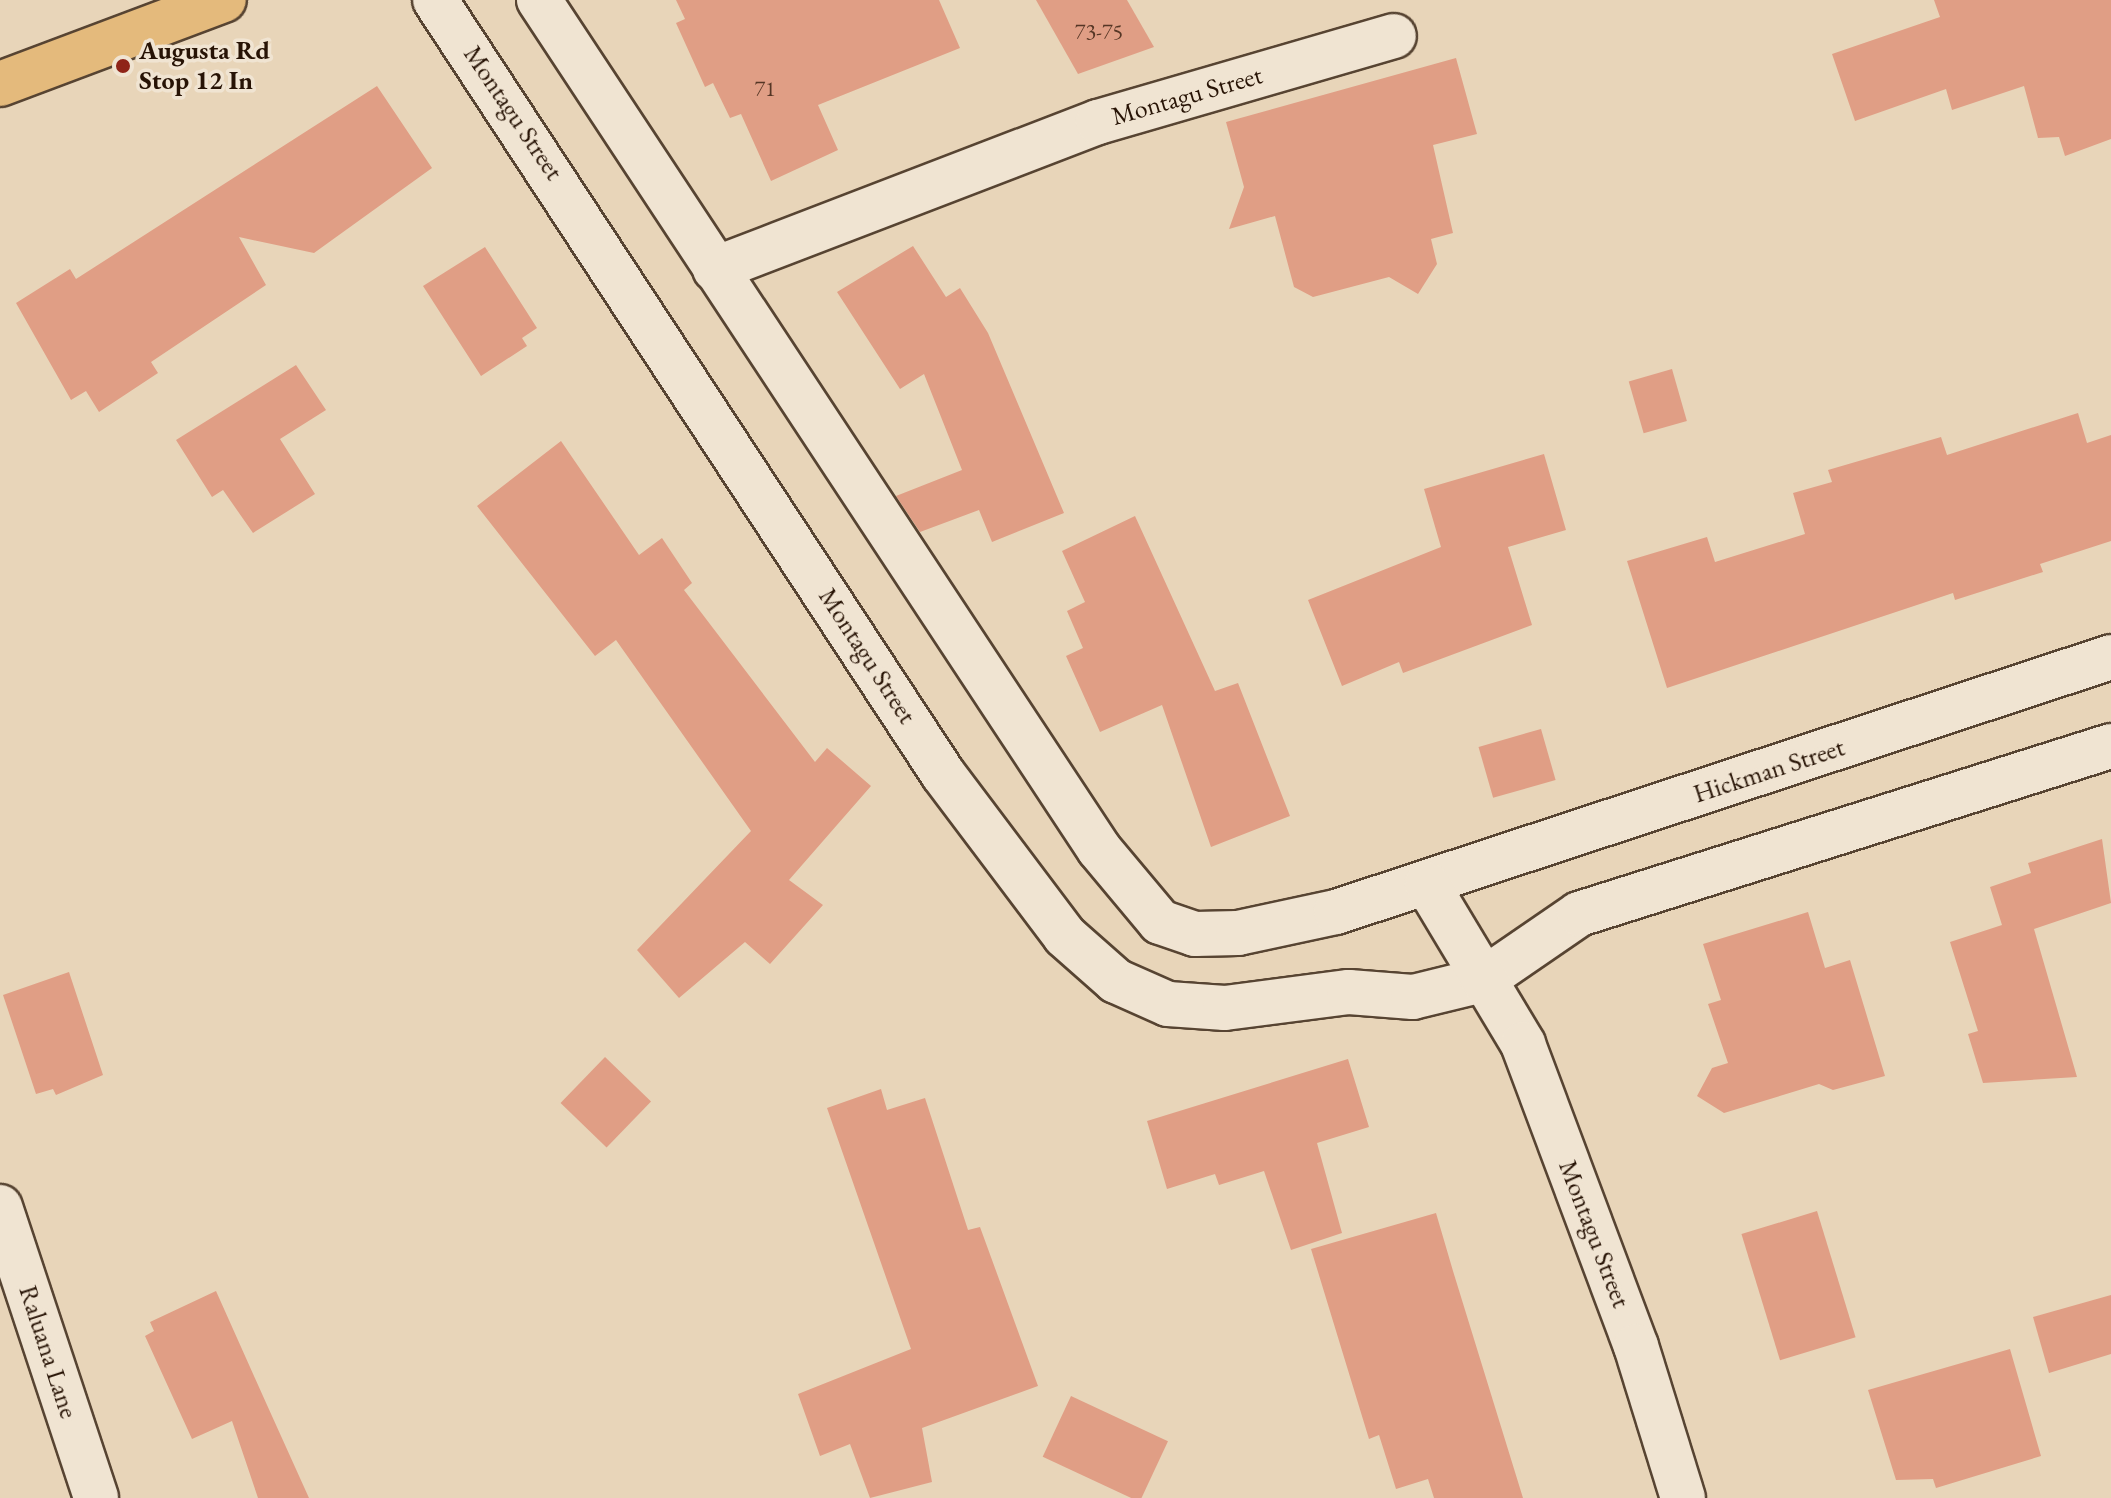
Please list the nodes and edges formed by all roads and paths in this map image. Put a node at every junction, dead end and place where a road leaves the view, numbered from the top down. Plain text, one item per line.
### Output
1 (224, 0) edge
2 (435, 0) edge
3 (539, 0) edge
4 (1394, 36) dead end
5 (0, 84) edge
6 (715, 269) junction
7 (2111, 657) edge
8 (2111, 746) edge
9 (1427, 884) junction
10 (1483, 980) junction
11 (0, 1207) edge
12 (96, 1498) edge
13 (1683, 1498) edge

1 - 5 main road
2 - 10 street, Montagu Street
3 - 6 street
4 - 6 street, Montagu Street
6 - 9 street
7 - 9 street, Hickman Street
8 - 10 street
9 - 10 street, Montagu Street
10 - 13 street, Montagu Street
11 - 12 street, Raluana Lane

